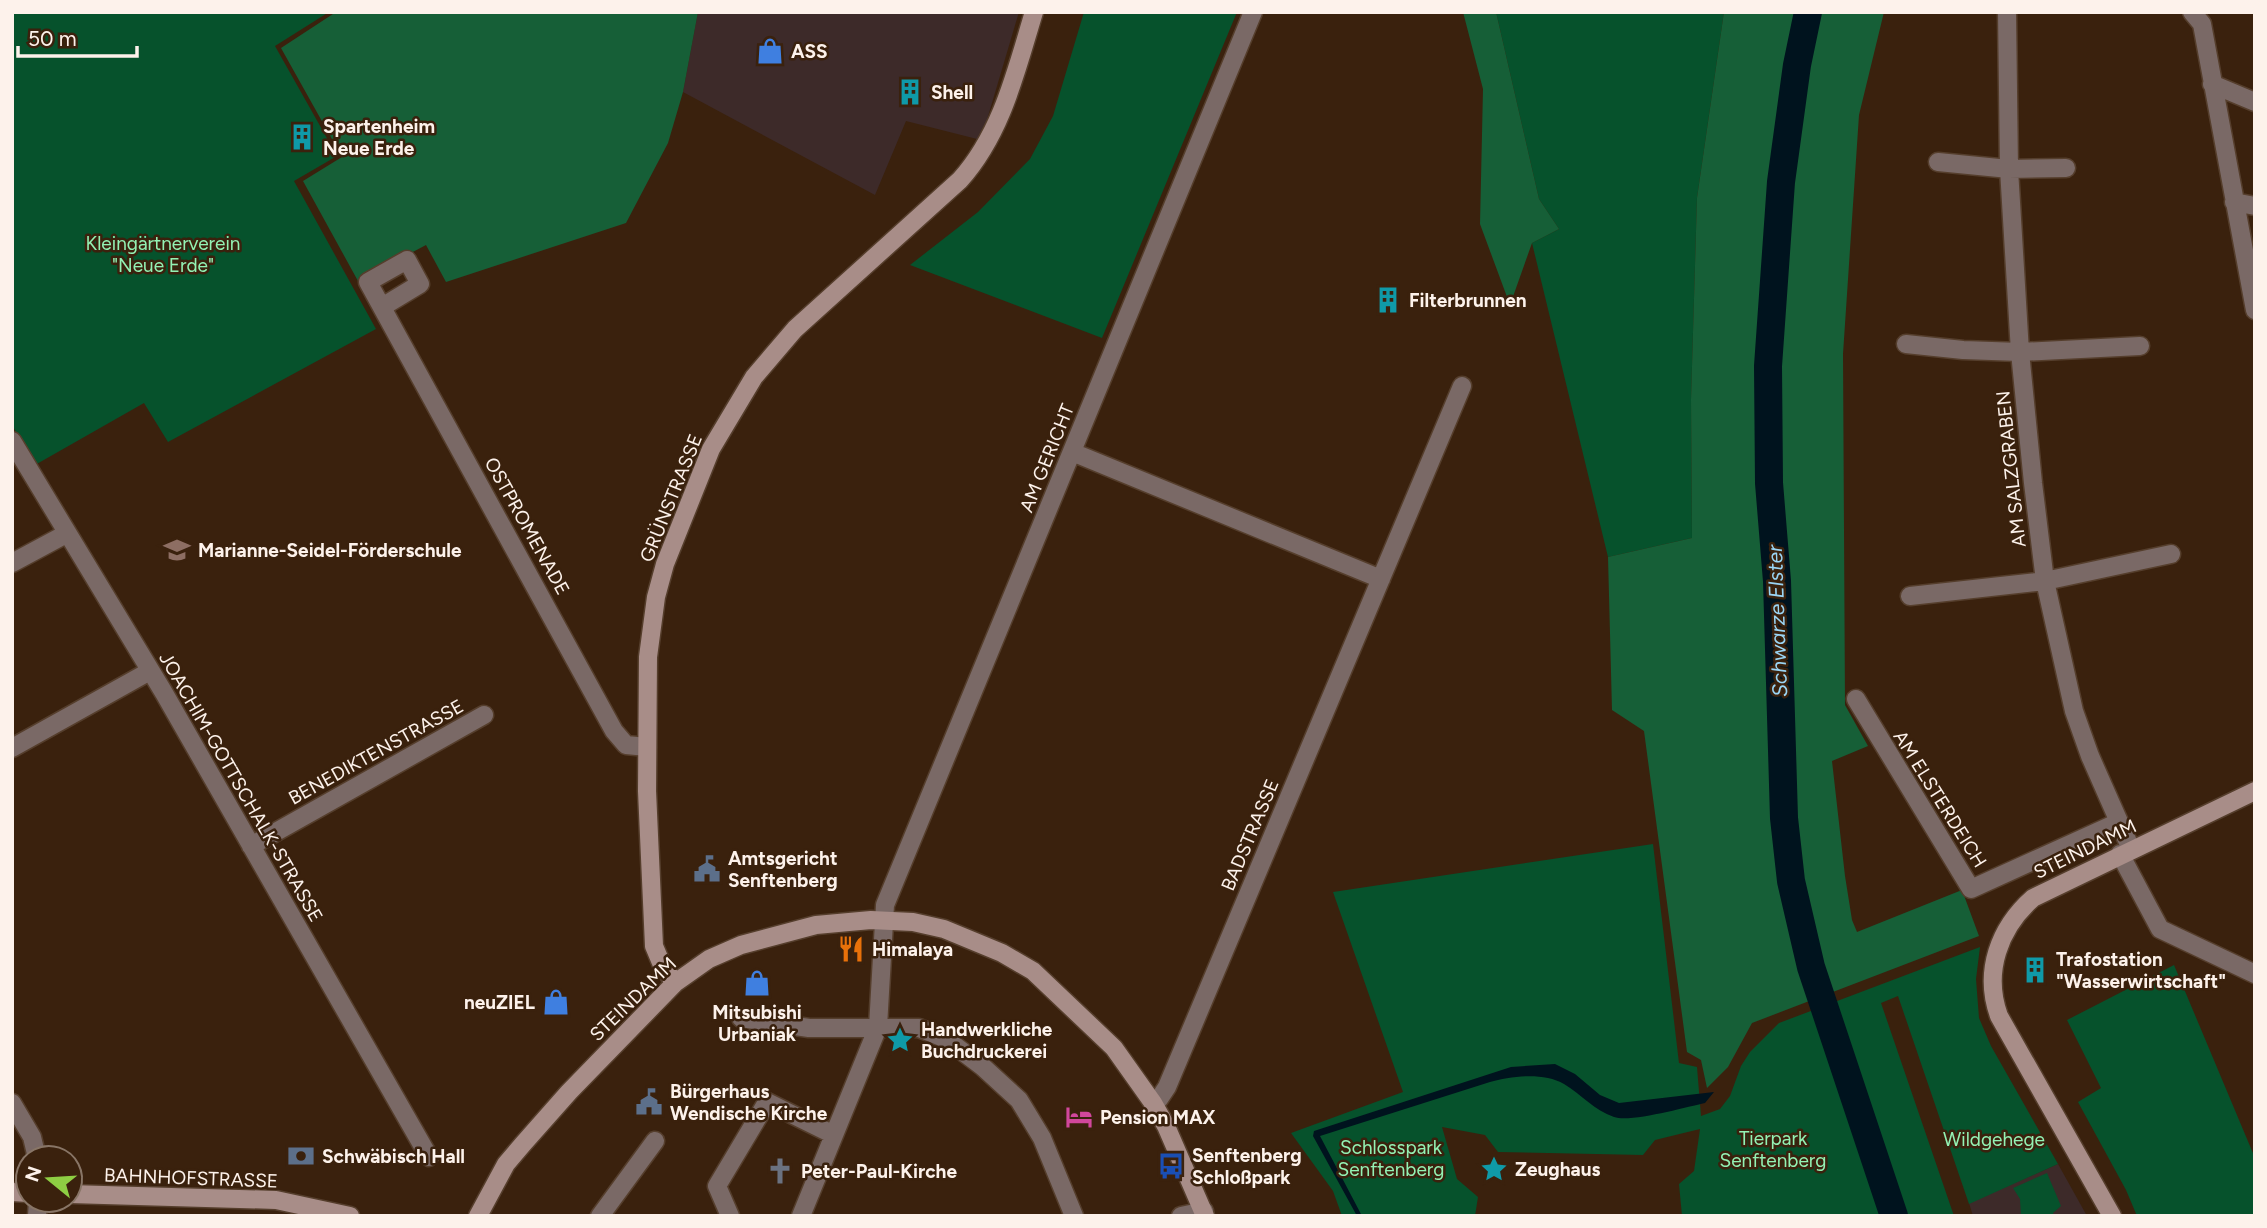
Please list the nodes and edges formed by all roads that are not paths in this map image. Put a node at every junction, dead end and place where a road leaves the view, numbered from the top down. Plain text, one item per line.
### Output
1 (1034, 12) edge
2 (1253, 12) edge
3 (2007, 12) edge
4 (2192, 12) edge
5 (2212, 85) junction
6 (2255, 102) edge
7 (1938, 162) dead end
8 (2066, 168) dead end
9 (2009, 169) junction
10 (2234, 202) junction
11 (2255, 206) edge
12 (382, 307) dead end
13 (2255, 310) edge
14 (1906, 344) dead end
15 (2140, 346) dead end
16 (2020, 352) junction
17 (1462, 386) dead end
18 (12, 441) edge
19 (1072, 452) junction
20 (66, 534) junction
21 (2171, 554) dead end
22 (12, 564) edge
23 (1381, 579) junction
24 (2045, 581) junction
25 (1910, 596) dead end
26 (150, 671) junction
27 (1856, 699) dead end
28 (484, 715) dead end
29 (647, 747) junction
30 (12, 748) edge
31 (2255, 791) edge
32 (2119, 822) junction
33 (251, 846) junction
34 (2125, 852) junction
35 (885, 920) junction
36 (2255, 974) edge
37 (675, 983) junction
38 (741, 1018) dead end
39 (878, 1027) junction
40 (12, 1102) edge
41 (1153, 1103) junction
42 (834, 1135) junction
43 (655, 1141) dead end
44 (34, 1144) edge
45 (429, 1157) dead end
46 (84, 1194) edge
47 (1205, 1213) edge
48 (350, 1216) edge
49 (478, 1216) edge
50 (600, 1216) edge
51 (730, 1216) edge
52 (800, 1216) edge
53 (1074, 1216) edge
54 (1181, 1216) edge
55 (2112, 1216) edge

1 - 29 main road, GRÜNSTRASSE
2 - 19 street, AM GERICHT
3 - 9 street, AM SALZGRABEN
4 - 5 street
5 - 6 street
5 - 10 street
7 - 9 street
8 - 9 street
9 - 16 street, AM SALZGRABEN
10 - 11 street
10 - 13 street
12 - 29 street, OSTPROMENADE
14 - 16 street
15 - 16 street
16 - 24 street, AM SALZGRABEN
17 - 23 street, BADSTRASSE
18 - 20 street, JOACHIM-GOTTSCHALK-STRASSE
19 - 23 street
19 - 35 street, AM GERICHT
20 - 22 street
20 - 26 street, JOACHIM-GOTTSCHALK-STRASSE
21 - 24 street
23 - 41 street, BADSTRASSE
24 - 25 street
24 - 32 street, AM SALZGRABEN
26 - 30 street
26 - 33 street, JOACHIM-GOTTSCHALK-STRASSE
27 - 32 street, AM ELSTERDEICH
28 - 33 street, BENEDIKTENSTRASSE
29 - 37 main road, GRÜNSTRASSE
31 - 34 main road, STEINDAMM
32 - 34 street, AM SALZGRABEN
33 - 45 street, JOACHIM-GOTTSCHALK-STRASSE
34 - 36 street, AM SALZGRABEN
34 - 55 main road, STEINDAMM
35 - 37 main road, STEINDAMM
35 - 39 street, AM GERICHT
35 - 41 main road, STEINDAMM
37 - 49 main road, STEINDAMM
38 - 39 street
39 - 42 street, AM GERICHT
39 - 53 street
40 - 44 street
41 - 47 main road, STEINDAMM
42 - 51 street
42 - 52 street, AM GERICHT
43 - 50 street
46 - 48 main road, BAHNHOFSTRASSE
47 - 54 street

